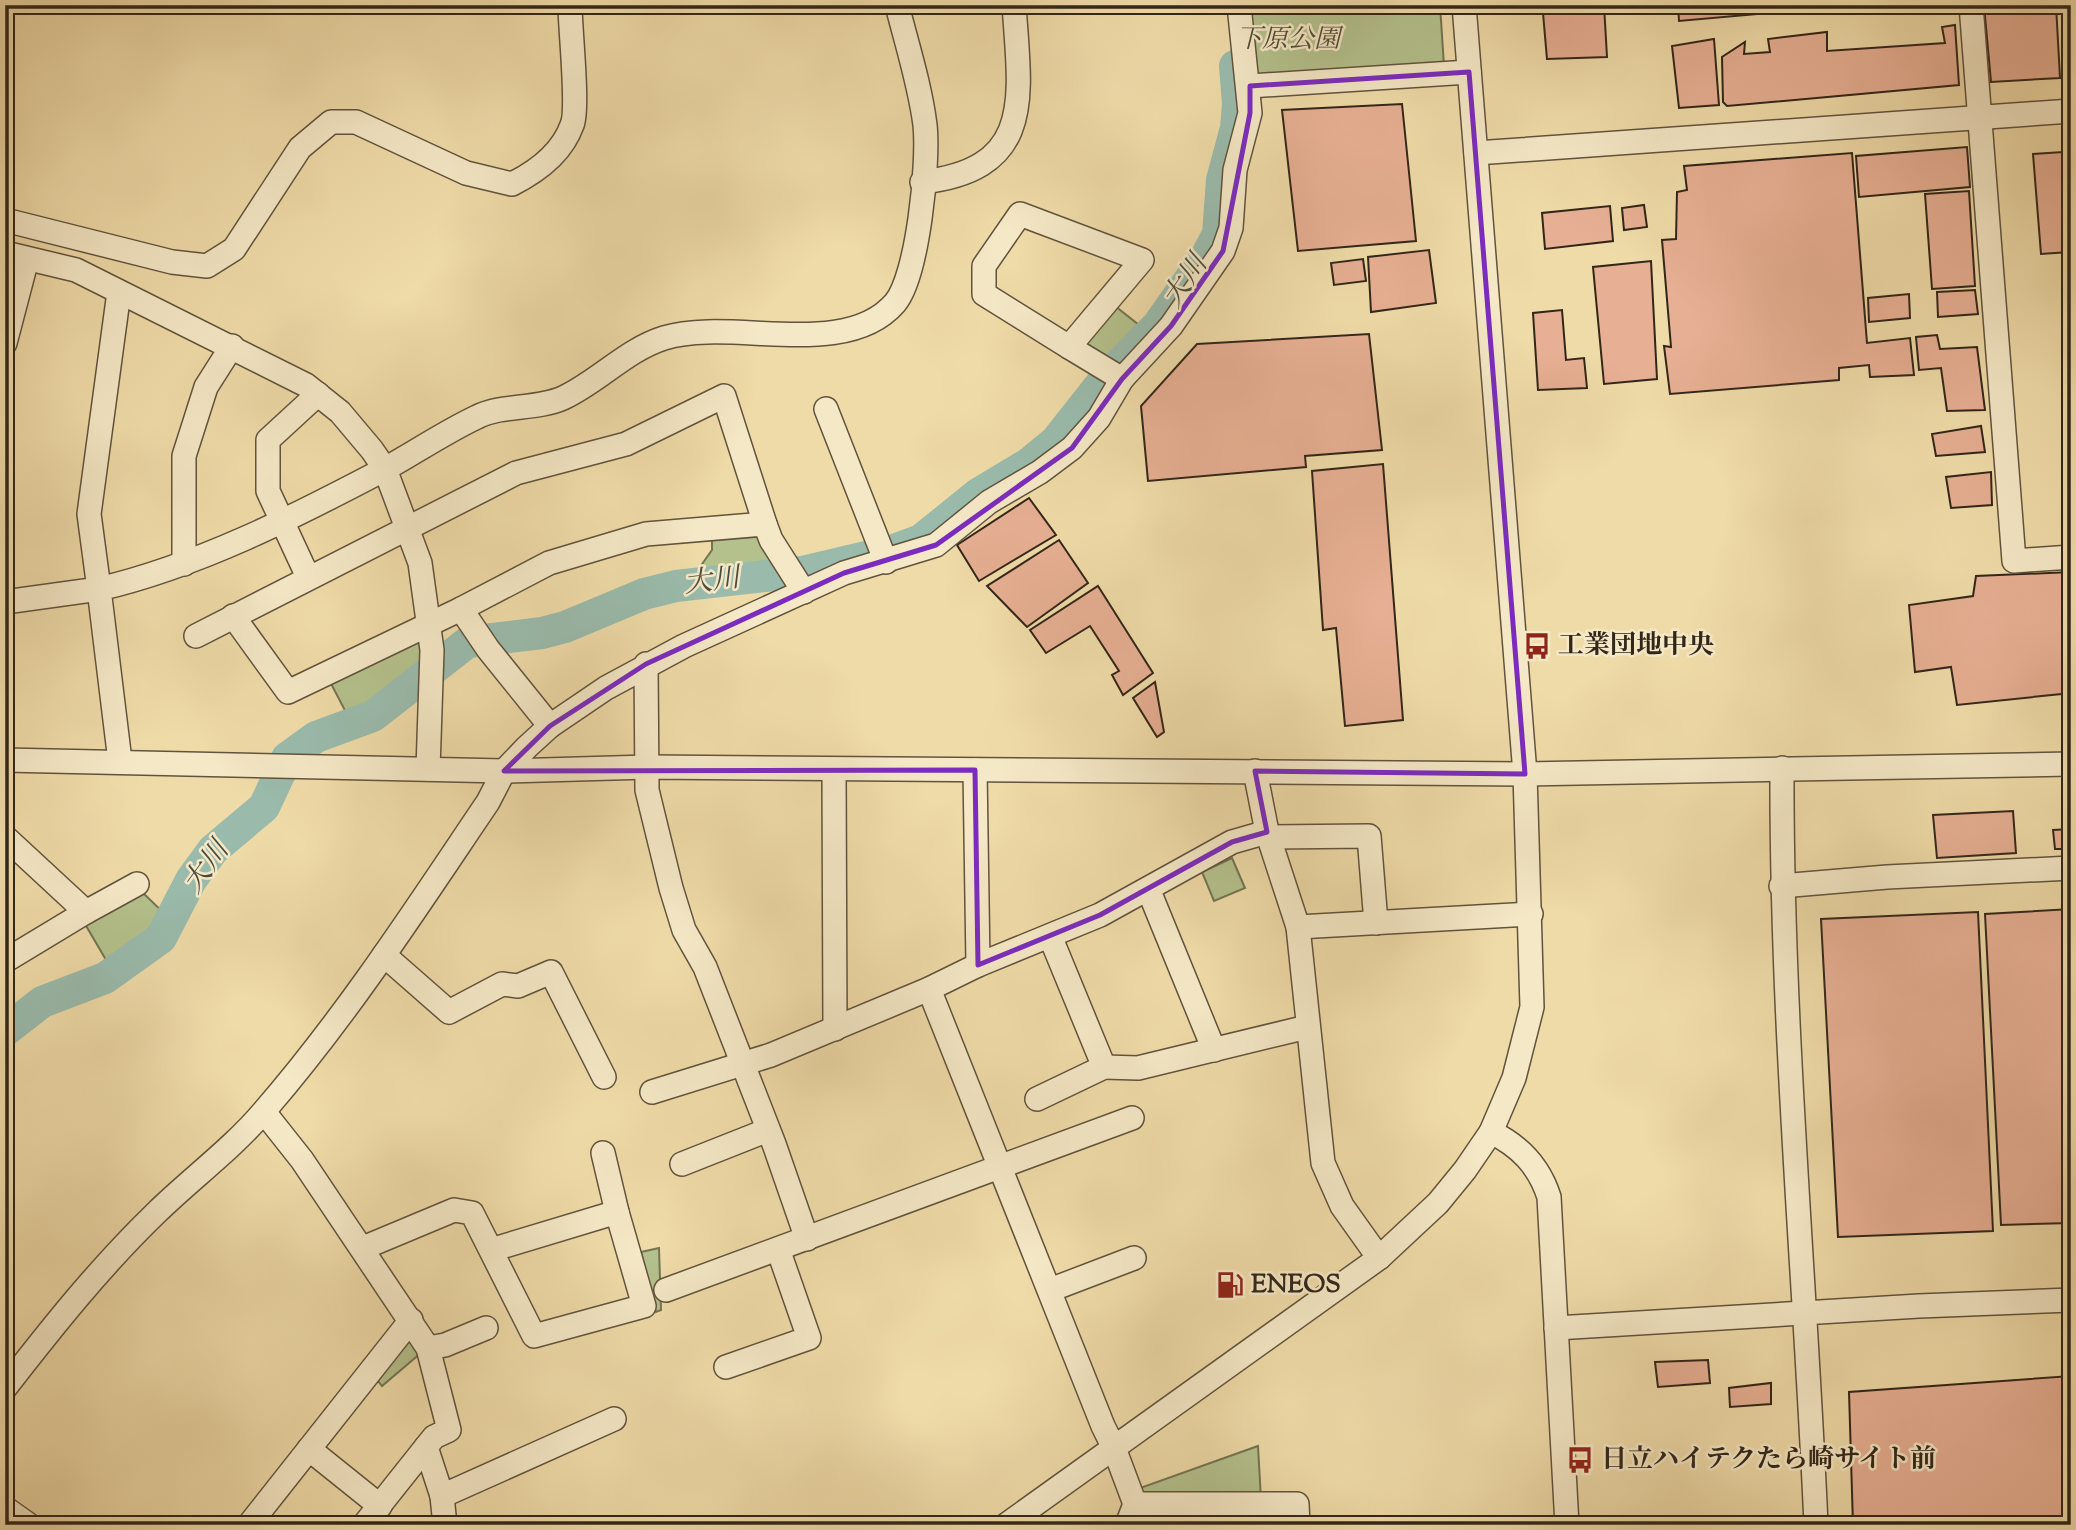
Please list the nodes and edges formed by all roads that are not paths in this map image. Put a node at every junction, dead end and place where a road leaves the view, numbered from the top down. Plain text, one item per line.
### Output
1 (570, 5) edge
2 (897, 5) edge
3 (1014, 5) edge
4 (1239, 5) edge
5 (1464, 5) edge
6 (1971, 5) edge
7 (1469, 72) junction
8 (1250, 86) junction
9 (2071, 111) edge
10 (1981, 117) junction
11 (1476, 153) junction
12 (922, 183) junction
13 (5, 220) edge
14 (16, 256) edge
15 (119, 292) junction
16 (5, 343) edge
17 (232, 346) junction
18 (1069, 347) junction
19 (1121, 379) junction
20 (318, 394) junction
21 (826, 409) dead end
22 (385, 469) junction
23 (280, 520) junction
24 (765, 524) junction
25 (409, 528) junction
26 (2071, 557) edge
27 (886, 562) junction
28 (184, 564) junction
29 (308, 577) junction
30 (796, 580) junction
31 (99, 589) junction
32 (5, 602) edge
33 (465, 615) junction
34 (233, 616) junction
35 (430, 623) junction
36 (196, 636) dead end
37 (646, 664) junction
38 (550, 726) junction
39 (5, 760) edge
40 (120, 761) junction
41 (2071, 764) edge
42 (648, 767) junction
43 (1782, 768) junction
44 (428, 769) junction
45 (834, 769) junction
46 (504, 771) junction
47 (975, 771) junction
48 (1255, 771) junction
49 (1525, 774) junction
50 (1268, 835) junction
51 (5, 837) edge
52 (2071, 868) edge
53 (137, 884) dead end
54 (1782, 886) junction
55 (1149, 891) junction
56 (86, 912) junction
57 (1531, 914) junction
58 (1376, 923) junction
59 (1298, 927) junction
60 (1050, 936) junction
61 (384, 955) junction
62 (5, 961) edge
63 (978, 965) junction
64 (929, 989) junction
65 (1307, 1027) junction
66 (835, 1029) junction
67 (1214, 1050) junction
68 (741, 1064) junction
69 (1104, 1068) junction
70 (604, 1077) dead end
71 (652, 1092) dead end
72 (1037, 1099) dead end
73 (264, 1112) junction
74 (1132, 1118) dead end
75 (768, 1130) junction
76 (1491, 1132) junction
77 (603, 1153) dead end
78 (682, 1164) dead end
79 (1000, 1168) junction
80 (617, 1212) junction
81 (807, 1239) junction
82 (363, 1248) junction
83 (778, 1249) junction
84 (491, 1250) junction
85 (1134, 1258) dead end
86 (1379, 1258) junction
87 (666, 1290) dead end
88 (1050, 1290) junction
89 (2071, 1300) edge
90 (1807, 1315) junction
91 (411, 1320) junction
92 (486, 1328) dead end
93 (1556, 1328) junction
94 (428, 1348) junction
95 (726, 1367) dead end
96 (5, 1388) edge
97 (614, 1419) dead end
98 (426, 1447) junction
99 (1114, 1448) junction
100 (309, 1449) junction
101 (442, 1496) junction
102 (380, 1506) junction
103 (5, 1508) edge
104 (1131, 1514) edge
105 (29, 1525) edge
106 (249, 1525) edge
107 (364, 1525) edge
108 (445, 1525) edge
109 (1006, 1525) edge
110 (1298, 1525) edge
111 (1567, 1525) edge
112 (1816, 1525) edge

1 - 13 street
2 - 12 street
3 - 12 street
4 - 8 street
5 - 7 street
6 - 10 street
7 - 8 street
7 - 11 street
8 - 19 street
9 - 10 street
10 - 11 street
10 - 26 street
11 - 49 street
12 - 22 street
14 - 15 street
14 - 16 street
15 - 17 street
15 - 31 street
17 - 20 street
17 - 28 street
18 - 18 street
18 - 19 street
19 - 27 street
20 - 22 street
20 - 23 street
21 - 27 street
22 - 23 street
22 - 25 street
23 - 28 street
23 - 29 street
24 - 25 street
24 - 30 street
24 - 33 street
25 - 29 street
25 - 35 street
27 - 30 street
28 - 31 street
29 - 34 street
30 - 37 street
31 - 32 street
31 - 40 street
33 - 35 street
33 - 38 street
34 - 35 street
34 - 36 street
35 - 44 street
37 - 38 street
37 - 42 street
38 - 46 street
39 - 40 street
40 - 44 street
41 - 43 street
42 - 45 street
42 - 46 street
42 - 68 street
43 - 49 street
43 - 54 street
44 - 46 street
45 - 47 street
45 - 66 street
46 - 61 street
47 - 48 street
47 - 63 street
48 - 49 street
48 - 50 street
49 - 57 street
50 - 55 street
50 - 58 street
50 - 59 street
51 - 56 street
52 - 54 street
53 - 56 street
54 - 90 street
55 - 60 street
55 - 67 street
56 - 62 street
57 - 58 street
57 - 76 street
58 - 59 street
59 - 65 street
60 - 63 street
60 - 69 street
61 - 70 street
61 - 73 street
63 - 64 street
64 - 66 street
64 - 79 street
65 - 67 street
65 - 86 street
66 - 68 street
67 - 69 street
68 - 71 street
68 - 75 street
69 - 72 street
73 - 82 street
73 - 96 street
74 - 79 street
75 - 78 street
75 - 81 street
76 - 86 street
76 - 93 street
77 - 80 street
79 - 81 street
79 - 88 street
80 - 84 street
80 - 84 street
81 - 83 street
82 - 84 street
82 - 91 street
83 - 87 street
83 - 95 street
85 - 88 street
86 - 99 street
88 - 99 street
89 - 90 street
90 - 93 street
90 - 112 street
91 - 94 street
91 - 100 street
92 - 94 street
93 - 111 street
94 - 98 street
97 - 101 street
98 - 101 street
98 - 102 street
99 - 104 street
99 - 109 street
100 - 102 street
100 - 106 street
101 - 108 street
102 - 107 street
103 - 105 street
104 - 110 street

